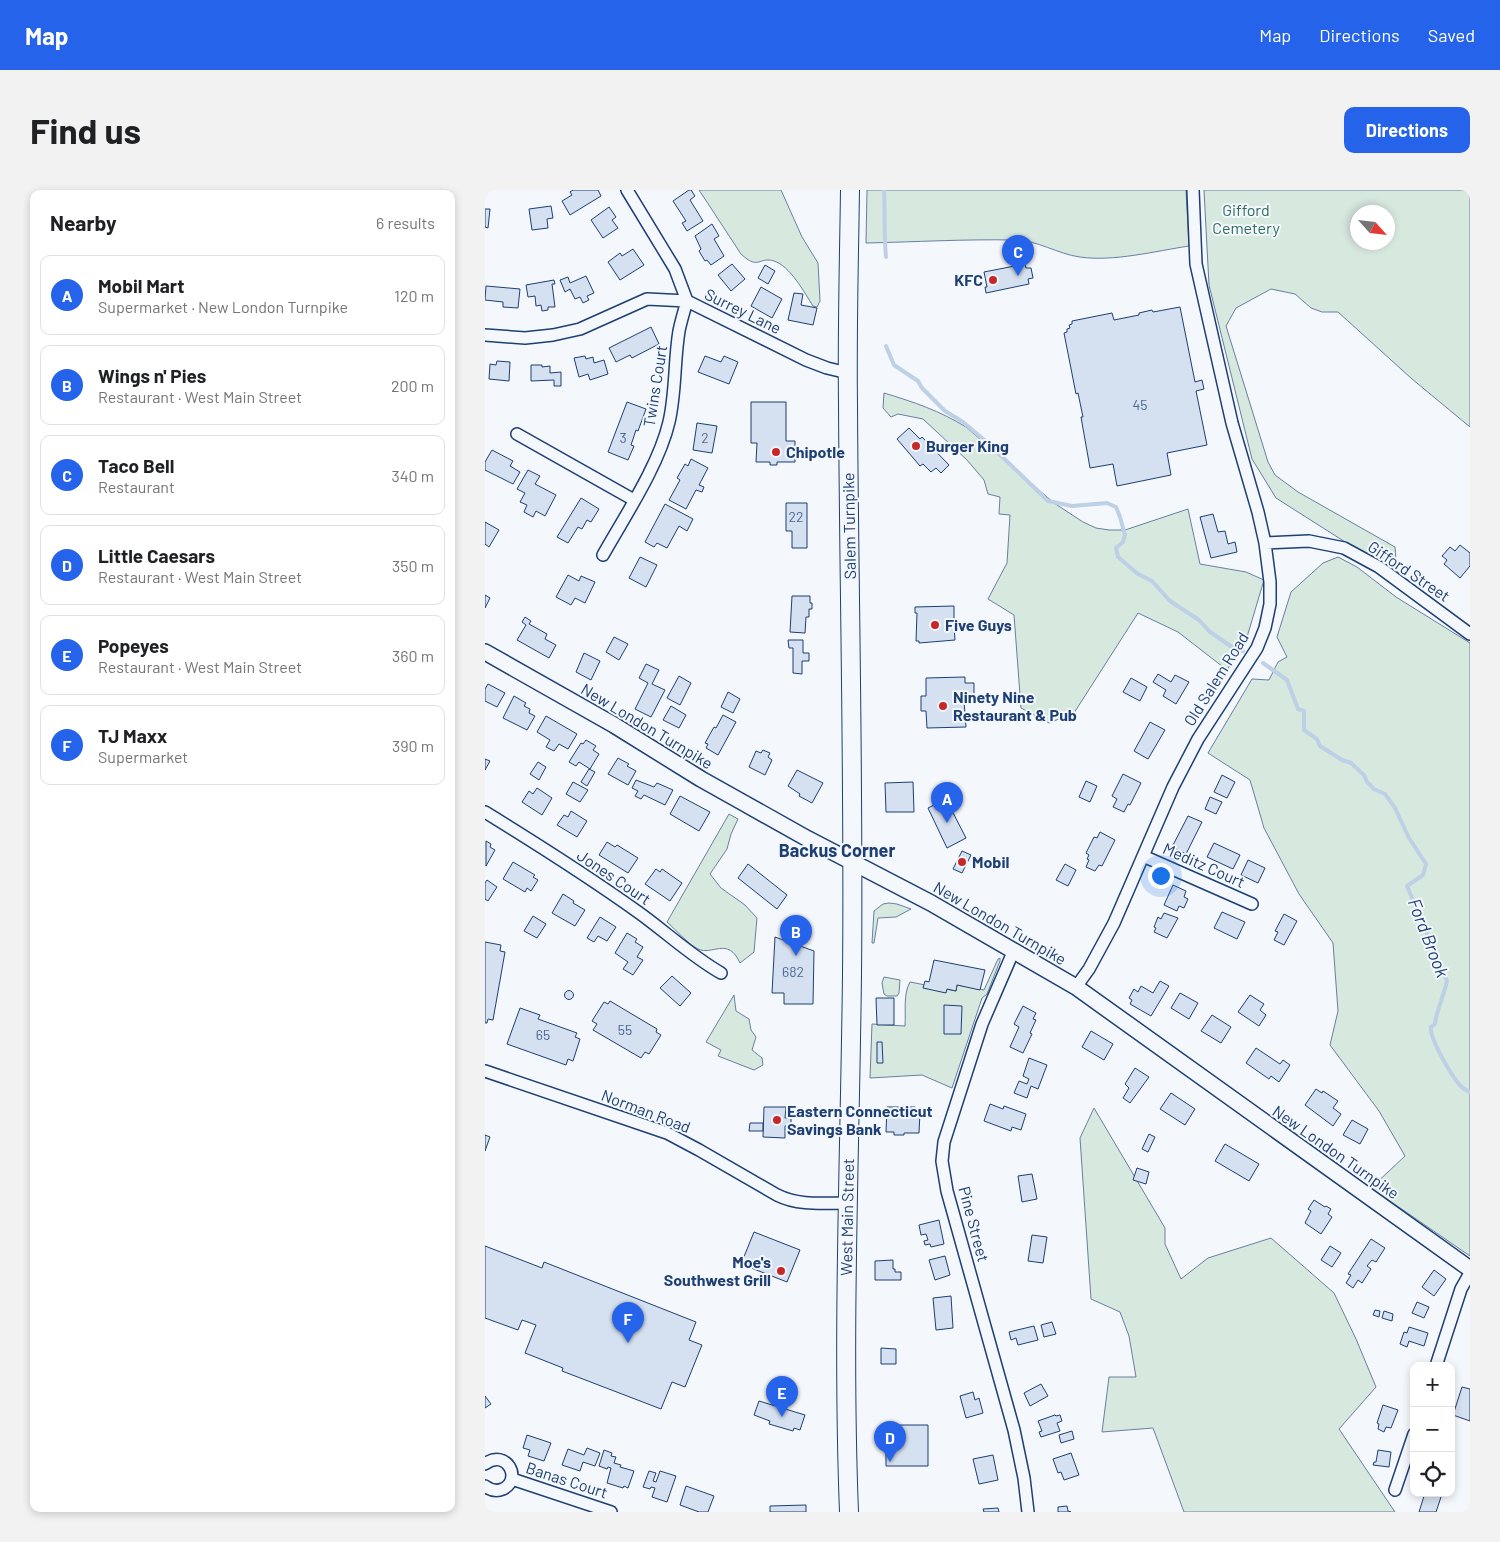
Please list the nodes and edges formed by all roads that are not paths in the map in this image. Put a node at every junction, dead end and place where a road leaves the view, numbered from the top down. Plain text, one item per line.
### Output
1 (627, 190) edge
2 (850, 190) edge
3 (1193, 190) edge
4 (687, 301) junction
5 (485, 335) edge
6 (848, 373) junction
7 (517, 434) dead end
8 (634, 500) junction
9 (1265, 543) junction
10 (603, 554) dead end
11 (1470, 634) edge
12 (485, 652) edge
13 (485, 812) edge
14 (1143, 856) junction
15 (852, 861) junction
16 (1252, 904) dead end
17 (1014, 950) junction
18 (721, 973) dead end
19 (1076, 987) junction
20 (485, 1072) edge
21 (847, 1203) junction
22 (1470, 1268) edge
23 (1470, 1273) edge
24 (1437, 1362) edge
25 (1410, 1446) edge
26 (485, 1464) edge
27 (512, 1479) junction
28 (485, 1486) edge
29 (1395, 1490) dead end
30 (611, 1512) edge
31 (849, 1512) edge
32 (1028, 1512) edge

1 - 4 street, Surrey Lane
2 - 6 main road, Salem Turnpike
3 - 9 street, Old Salem Road
4 - 5 street
4 - 6 street, Surrey Lane
4 - 8 street, Twins Court
6 - 15 main road, Salem Turnpike
7 - 8 street
8 - 10 street, Twins Court
9 - 11 street, Gifford Street
9 - 14 street, Old Salem Road
12 - 15 main road, New London Turnpike
13 - 18 street, Jones Court
14 - 16 street, Meditz Court
14 - 19 street, Old Salem Road
15 - 17 main road, New London Turnpike
15 - 21 main road, West Main Street
17 - 19 main road, New London Turnpike
17 - 32 street, Pine Street
19 - 22 main road, New London Turnpike
20 - 21 street, Norman Road
21 - 31 main road, West Main Street
23 - 24 street
25 - 29 street
26 - 27 street, Banas Court
27 - 28 street, Banas Court
27 - 30 street, Banas Court

